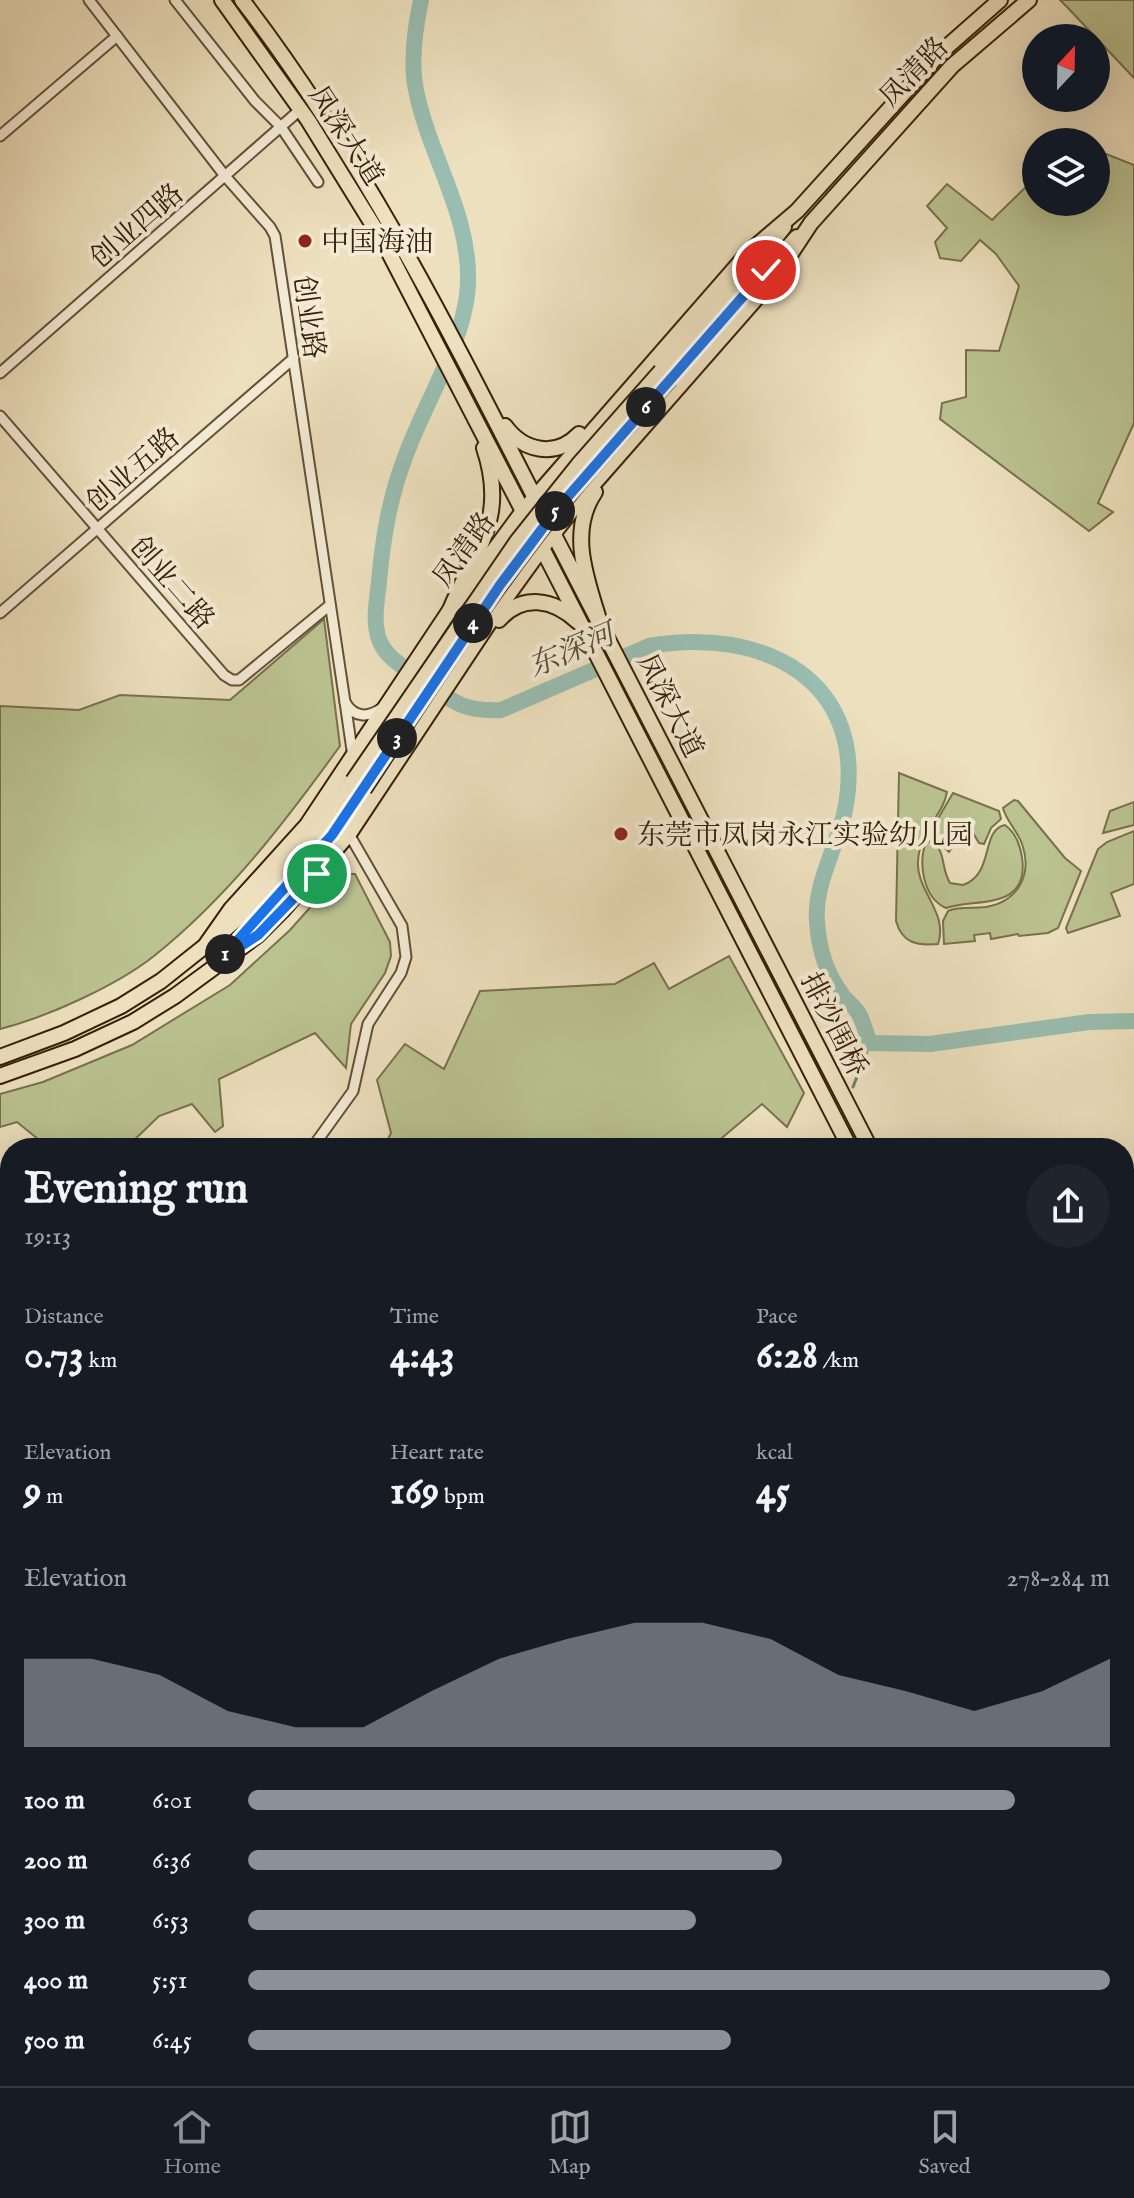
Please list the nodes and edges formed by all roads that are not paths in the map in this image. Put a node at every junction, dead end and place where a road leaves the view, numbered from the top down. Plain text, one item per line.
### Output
1 (89, 0) edge
2 (175, 0) edge
3 (222, 0) edge
4 (242, 0) edge
5 (1000, 0) edge
6 (1029, 0) edge
7 (983, 5) edge
8 (117, 36) junction
9 (301, 109) junction
10 (281, 127) junction
11 (0, 136) edge
12 (225, 176) junction
13 (318, 182) dead end
14 (797, 211) junction
15 (811, 223) junction
16 (294, 358) junction
17 (0, 373) edge
18 (665, 375) junction
19 (634, 382) junction
20 (478, 387) junction
21 (468, 403) junction
22 (0, 416) edge
23 (621, 452) junction
24 (535, 497) junction
25 (523, 511) junction
26 (97, 529) junction
27 (553, 533) junction
28 (542, 548) junction
29 (330, 605) junction
30 (450, 610) junction
31 (0, 613) edge
32 (601, 626) junction
33 (585, 631) junction
34 (484, 633) junction
35 (345, 702) junction
36 (388, 703) junction
37 (353, 757) junction
38 (358, 785) junction
39 (349, 834) junction
40 (755, 924) joint
41 (741, 934) joint
42 (205, 946) junction
43 (220, 960) junction
44 (0, 1057) edge
45 (0, 1076) edge
46 (319, 1138) edge
47 (845, 1138) edge
48 (865, 1138) edge

1 - 8 street, 创业路
2 - 10 street
3 - 9 main road, 凤深大道
4 - 20 main road, 凤深大道
5 - 7 main road, 凤清路
6 - 15 main road, 凤清路
7 - 14 main road, 凤清路
8 - 11 street
8 - 12 street, 创业路
9 - 10 street, 创业四路
9 - 21 main road, 凤深大道
10 - 12 street, 创业四路
10 - 13 street
12 - 16 street, 创业路
12 - 17 street, 创业四路
14 - 18 main road, 凤清路
14 - 19 main road, 凤清路
15 - 18 main road, 凤清路
15 - 23 main road, 凤清路
16 - 26 street, 创业五路
16 - 29 street, 创业路
18 - 38 main road, 凤清路, bridge
19 - 20 main road
19 - 24 main road, 凤清路
20 - 24 main road, 凤深大道
21 - 25 main road, 凤深大道
21 - 30 main road
22 - 26 street, 创业二路
23 - 27 main road, 凤清路
23 - 32 main road
24 - 25 main road, 凤清路
24 - 27 main road, 凤深大道
25 - 28 main road, 凤深大道
25 - 30 main road, 凤清路
26 - 29 street, 创业二路
26 - 31 street, 创业五路
27 - 28 main road, 凤清路
27 - 32 main road, 凤深大道
28 - 33 main road, 凤深大道
28 - 34 main road, 凤清路
29 - 35 street, 创业路
30 - 36 main road, 凤清路
32 - 40 main road, 凤深大道
33 - 34 main road
33 - 41 main road, 凤深大道
34 - 39 main road, 凤清路
35 - 36 street
35 - 37 street, 创业路
36 - 37 main road, 凤清路
37 - 42 main road, 凤清路
38 - 42 main road, 凤清路
38 - 43 main road, 凤清路
39 - 43 main road, 凤清路
39 - 46 street
40 - 48 main road, 排沙围桥
41 - 47 main road, 排沙围桥
42 - 44 main road, 凤清路
43 - 45 main road, 凤清路

